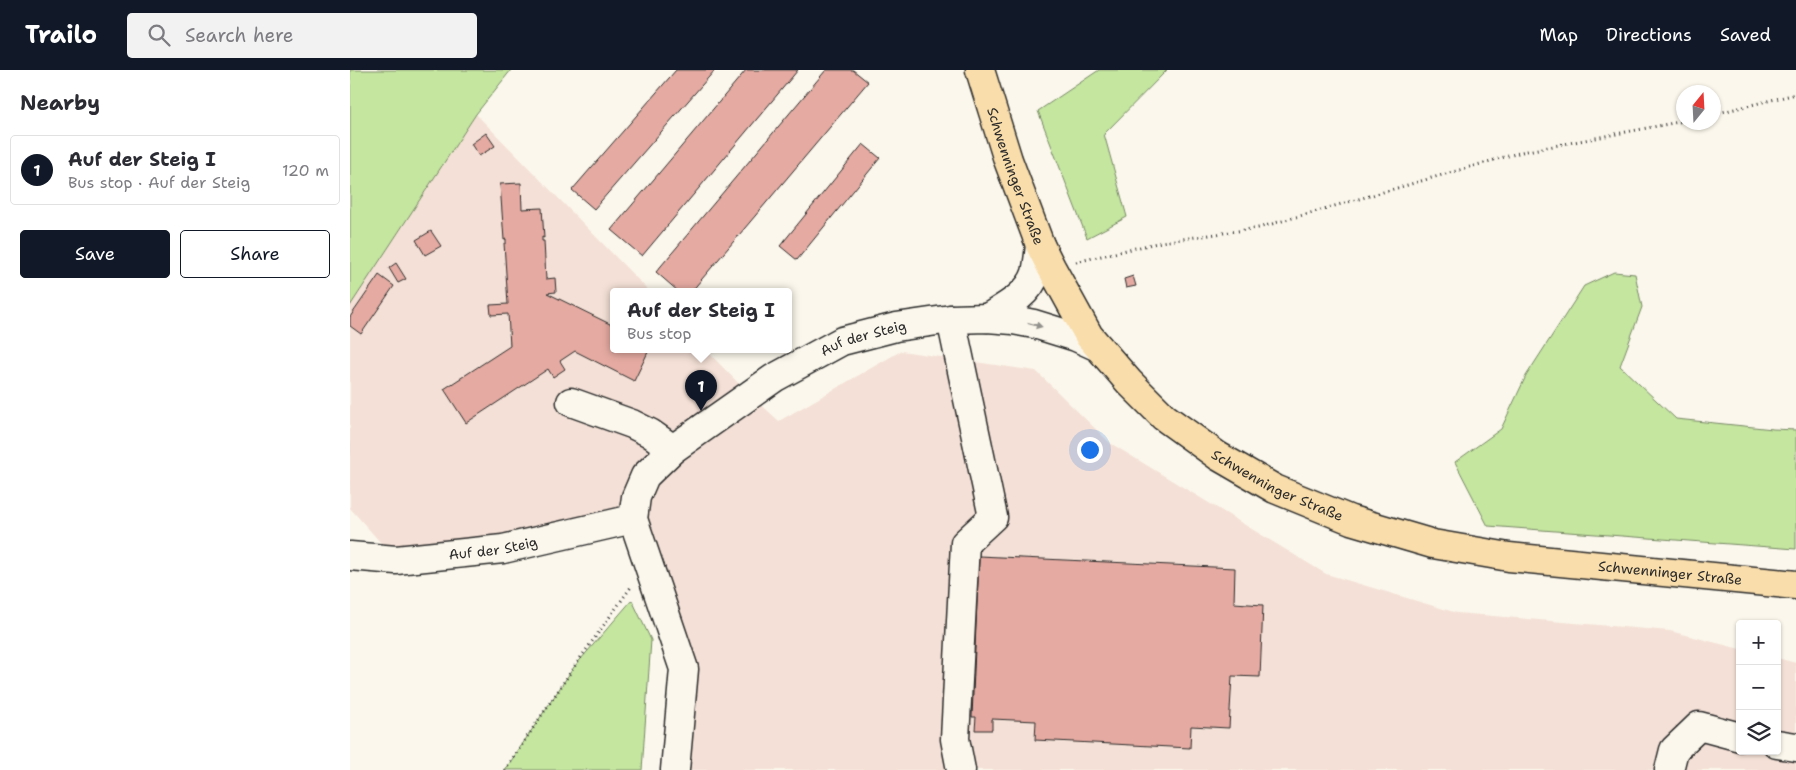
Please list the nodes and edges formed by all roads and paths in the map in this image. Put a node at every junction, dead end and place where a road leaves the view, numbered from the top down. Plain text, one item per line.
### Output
1 (980, 70) edge
2 (1796, 94) edge
3 (1721, 112) edge
4 (1676, 123) edge
5 (1046, 256) junction
6 (987, 318) junction
7 (951, 319) junction
8 (1098, 347) junction
9 (571, 402) dead end
10 (673, 449) junction
11 (633, 519) junction
12 (350, 556) edge
13 (647, 564) junction
14 (1796, 585) edge
15 (1736, 736) edge
16 (1781, 745) edge
17 (1796, 747) edge
18 (505, 770) edge
19 (675, 770) edge
20 (961, 770) edge
21 (1669, 770) edge

1 - 5 main road, Schwenninger Straße
2 - 3 path
4 - 5 path
5 - 6 street
5 - 8 main road, Schwenninger Straße
6 - 7 street, Auf der Steig
6 -> 8 street, Auf der Steig
7 - 10 street, Auf der Steig
7 - 20 street
8 - 14 main road, Schwenninger Straße
9 - 10 street
10 - 11 street, Auf der Steig
11 - 12 street, Auf der Steig
11 - 13 street, Auf der Steig
13 - 18 path
13 - 19 street, Auf der Steig
15 - 21 street
16 - 17 street

